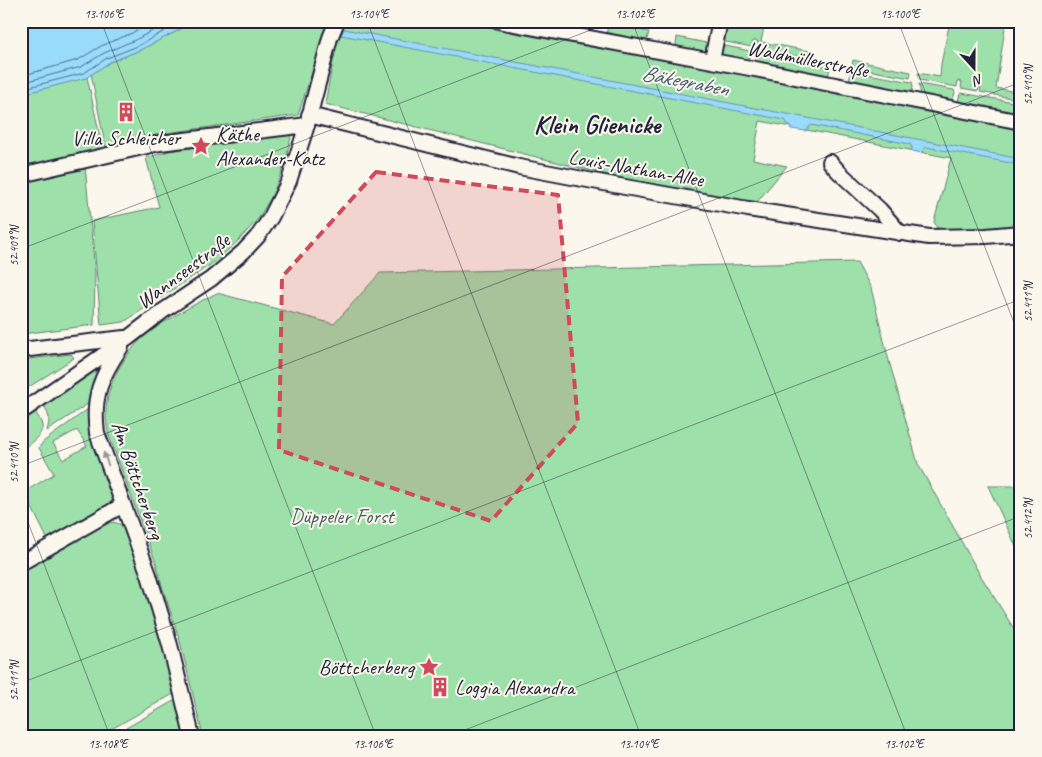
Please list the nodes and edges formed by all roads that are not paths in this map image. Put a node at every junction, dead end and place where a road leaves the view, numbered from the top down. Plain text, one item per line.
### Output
1 (337, 21) edge
2 (498, 21) edge
3 (720, 21) edge
4 (712, 60) junction
5 (308, 120) junction
6 (1021, 122) edge
7 (830, 162) dead end
8 (21, 175) edge
9 (900, 233) junction
10 (1021, 233) edge
11 (128, 338) junction
12 (21, 350) edge
13 (21, 412) edge
14 (123, 504) junction
15 (21, 563) edge
16 (192, 736) edge

1 - 5 street, Wannseestraße
2 - 4 street, Waldmüllerstraße
3 - 4 street
4 - 6 street, Waldmüllerstraße
5 - 8 street
5 - 9 street, Louis-Nathan-Allee
5 - 11 street, Wannseestraße
7 - 9 street
9 - 10 street, Louis-Nathan-Allee
11 - 12 street, Wannseestraße
11 - 13 street
14 -> 11 street, Am Böttcherberg
14 - 15 street
14 - 16 street, Am Böttcherberg

